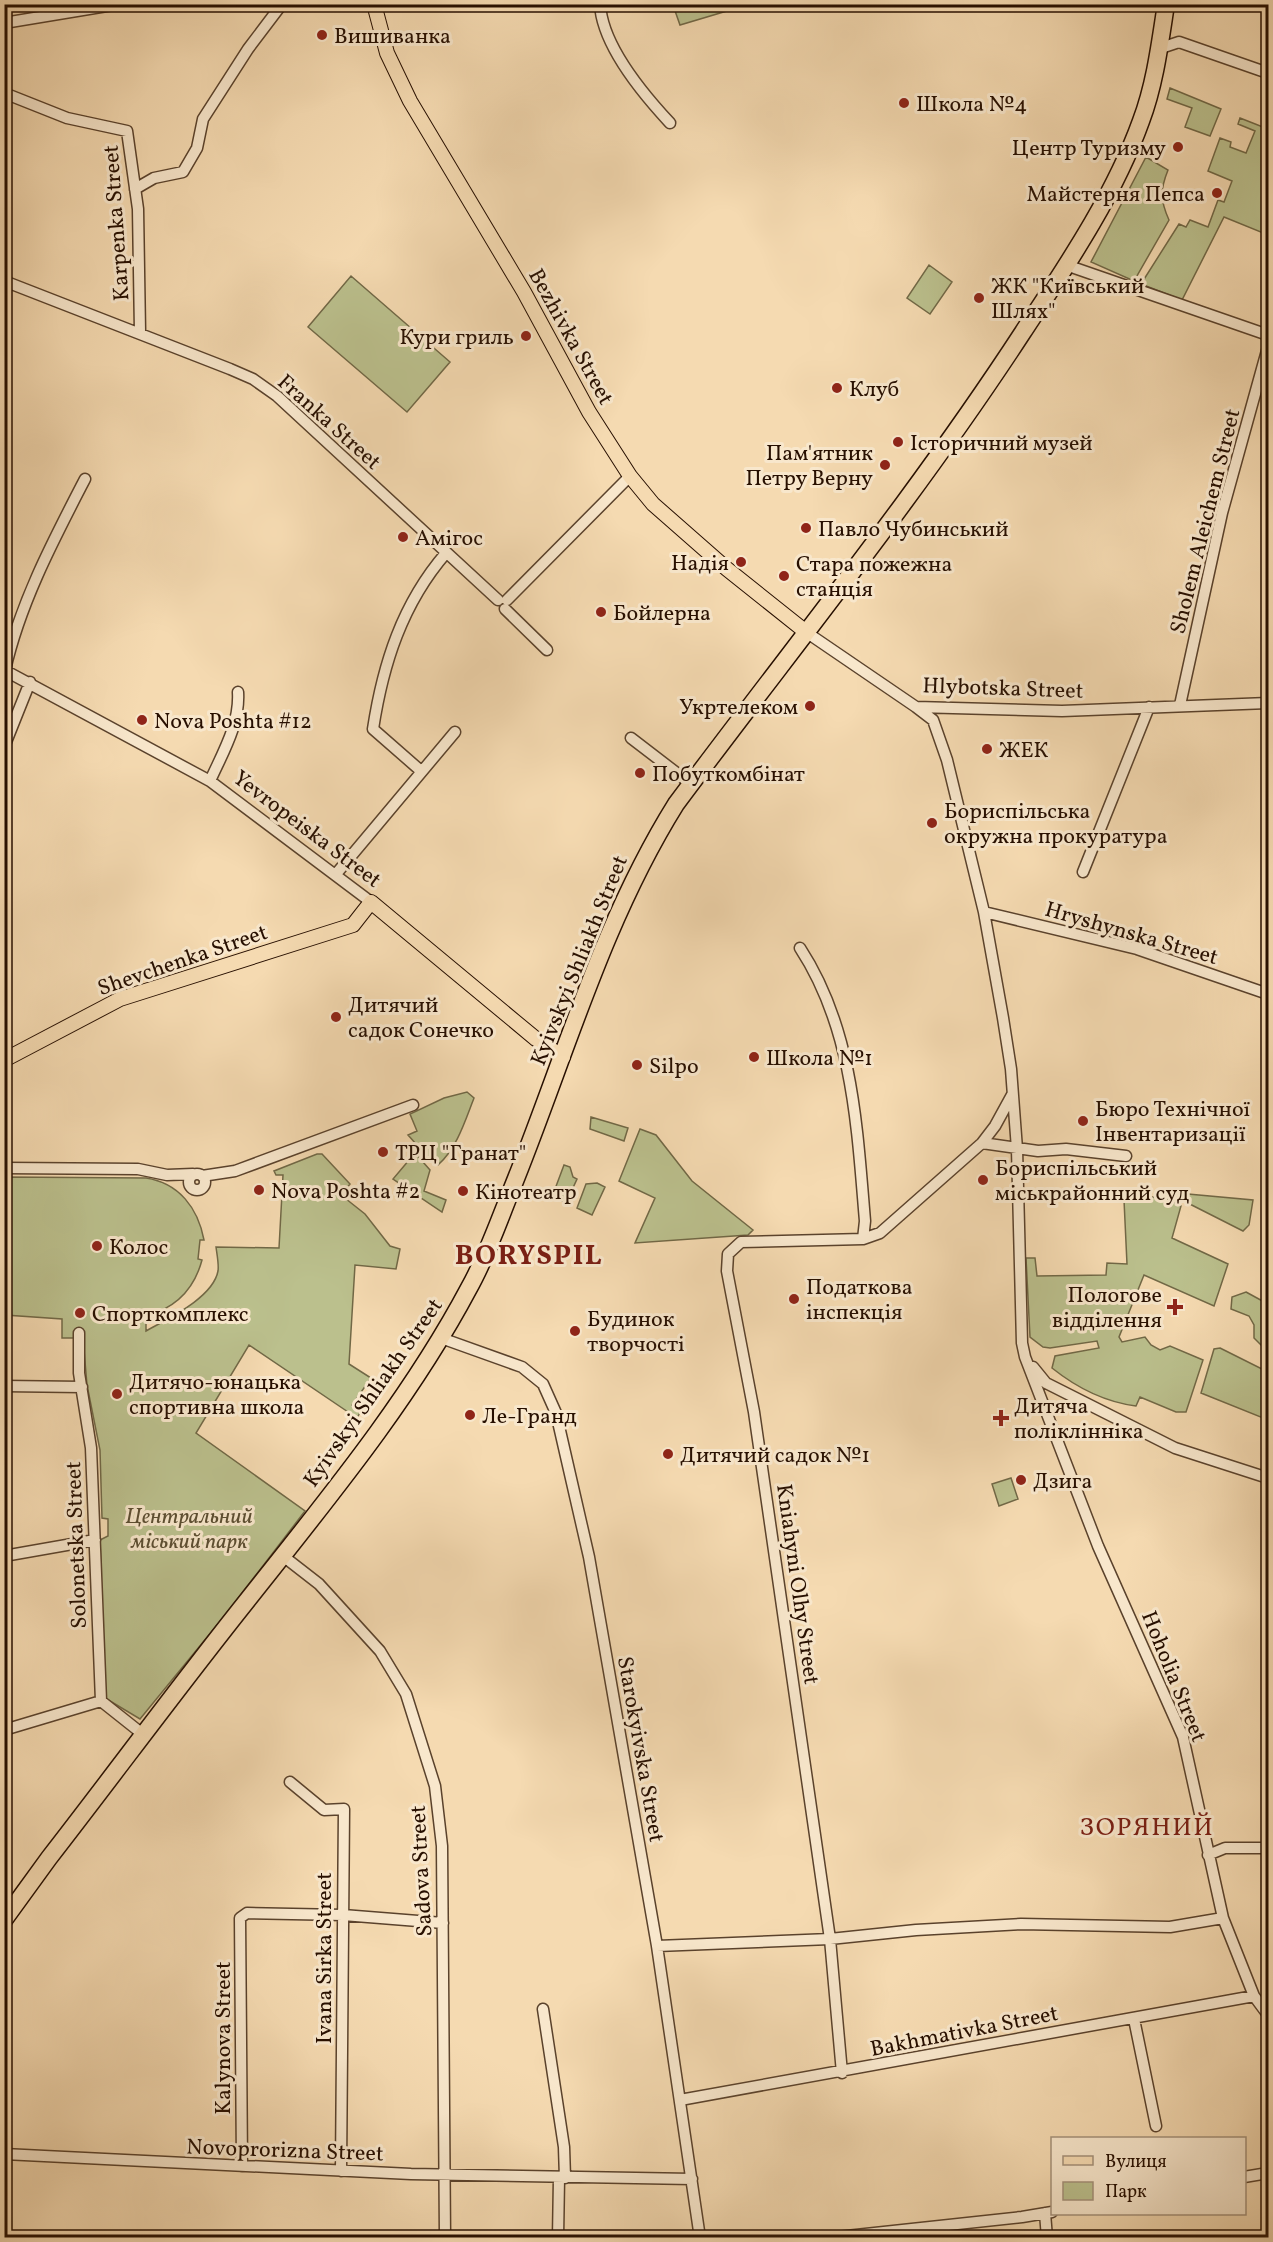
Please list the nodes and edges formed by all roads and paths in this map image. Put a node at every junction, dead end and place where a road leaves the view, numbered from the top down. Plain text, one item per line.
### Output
1 (118, 4) edge
2 (282, 4) edge
3 (374, 4) edge
4 (600, 4) edge
5 (1166, 4) edge
6 (4, 23) edge
7 (1158, 49) junction
8 (1269, 73) edge
9 (4, 93) edge
10 (670, 123) dead end
11 (135, 189) junction
12 (1066, 265) junction
13 (4, 281) edge
14 (140, 332) junction
15 (1269, 335) edge
16 (1269, 347) edge
17 (630, 476) junction
18 (85, 479) dead end
19 (446, 553) junction
20 (503, 603) junction
21 (806, 632) junction
22 (547, 650) dead end
23 (5, 670) edge
24 (30, 682) junction
25 (238, 692) dead end
26 (1269, 703) edge
27 (1180, 705) junction
28 (916, 706) junction
29 (1149, 707) junction
30 (455, 732) dead end
31 (631, 738) dead end
32 (4, 747) edge
33 (421, 771) junction
34 (210, 781) junction
35 (691, 784) junction
36 (1083, 872) dead end
37 (336, 874) junction
38 (371, 902) junction
39 (984, 912) junction
40 (800, 948) dead end
41 (1269, 994) edge
42 (563, 1057) junction
43 (4, 1060) edge
44 (1012, 1095) junction
45 (413, 1105) dead end
46 (982, 1143) junction
47 (1017, 1149) junction
48 (1126, 1156) dead end
49 (4, 1168) edge
50 (167, 1175) junction
51 (200, 1178) junction
52 (863, 1239) junction
53 (79, 1333) dead end
54 (441, 1338) junction
55 (1025, 1357) junction
56 (4, 1386) edge
57 (82, 1387) junction
58 (1269, 1478) edge
59 (94, 1540) junction
60 (4, 1556) edge
61 (283, 1556) junction
62 (100, 1701) junction
63 (4, 1730) edge
64 (142, 1738) junction
65 (290, 1782) dead end
66 (1269, 1848) edge
67 (1208, 1855) junction
68 (343, 1915) junction
69 (1223, 1918) junction
70 (4, 1920) edge
71 (443, 1923) junction
72 (830, 1939) junction
73 (657, 1946) junction
74 (1254, 1996) junction
75 (543, 2009) dead end
76 (1269, 2015) edge
77 (1134, 2019) junction
78 (842, 2073) junction
79 (680, 2100) junction
80 (1156, 2126) dead end
81 (4, 2154) edge
82 (242, 2166) junction
83 (341, 2171) junction
84 (1269, 2173) edge
85 (445, 2174) junction
86 (1246, 2177) edge
87 (562, 2178) junction
88 (692, 2179) junction
89 (1049, 2212) edge
90 (446, 2238) edge
91 (558, 2238) edge
92 (700, 2238) edge
93 (828, 2238) edge
94 (1047, 2238) edge

1 - 6 street
2 - 11 street
3 - 17 main road, Bezhivka Street
4 - 10 street
5 - 7 highway, Kyivskyi Shliakh Street
7 - 8 street
7 - 12 highway, Kyivskyi Shliakh Street
9 - 11 street, Karpenka Street
11 - 14 street, Karpenka Street
12 - 15 street
12 - 21 highway, Kyivskyi Shliakh Street
13 - 14 street, Franka Street
14 - 19 street, Franka Street
16 - 27 street, Sholem Aleichem Street
17 - 20 street
17 - 21 main road, Bezhivka Street
18 - 23 street
19 - 20 street, Franka Street
19 - 33 street
20 - 22 street, Franka Street
21 - 28 street, Hlybotska Street
21 - 35 highway, Kyivskyi Shliakh Street
23 - 24 street, Yevropeiska Street
24 - 32 street
24 - 34 street, Yevropeiska Street
25 - 34 street
26 - 27 street, Hlybotska Street
27 - 29 street, Hlybotska Street
28 - 29 street, Hlybotska Street
28 - 39 street, Hoholia Street
29 - 36 street
30 - 33 street
31 - 35 street
33 - 37 street
34 - 37 street, Yevropeiska Street
35 - 42 highway, Kyivskyi Shliakh Street
37 - 38 street, Yevropeiska Street
38 - 42 main road, Yevropeiska Street
38 - 43 main road, Shevchenka Street
39 - 41 street, Hryshynska Street
39 - 44 street, Hoholia Street
40 - 52 street
42 - 54 highway, Kyivskyi Shliakh Street
44 - 46 street
44 - 47 street, Hoholia Street
45 - 51 street
46 - 47 street
46 - 52 street
47 - 48 street
47 - 55 street, Hoholia Street
49 - 50 street
50 - 51 street
50 - 51 street
52 - 72 street, Kniahyni Olhy Street
53 - 57 street, Solonetska Street
54 - 61 highway, Kyivskyi Shliakh Street
54 - 73 street, Starokyivska Street
55 - 58 street
55 - 67 street, Hoholia Street
56 - 57 street
57 - 59 street, Solonetska Street
59 - 60 street
59 - 62 street, Solonetska Street
61 - 64 highway, Kyivskyi Shliakh Street
61 - 71 street, Sadova Street
62 - 63 street
62 - 64 street
64 - 70 highway, Kyivskyi Shliakh Street
65 - 68 street, Ivana Sirka Street
66 - 67 street
67 - 69 street, Hoholia Street
68 - 71 street
68 - 82 street, Kalynova Street
68 - 83 street, Ivana Sirka Street
69 - 72 street
69 - 74 street, Hoholia Street
71 - 85 street, Sadova Street
72 - 73 street
72 - 78 street, Kniahyni Olhy Street
73 - 79 street, Starokyivska Street
74 - 76 street, Hoholia Street
74 - 77 street, Bakhmativka Street
75 - 87 street
77 - 78 street, Bakhmativka Street
77 - 80 street
78 - 79 street, Bakhmativka Street
79 - 88 street, Starokyivska Street
81 - 82 street, Novoprorizna Street
82 - 83 street, Novoprorizna Street
83 - 85 street, Novoprorizna Street
84 - 86 street
85 - 87 street, Novoprorizna Street
85 - 90 street, Sadova Street
87 - 88 street, Novoprorizna Street
87 - 91 street
88 - 92 street, Starokyivska Street
89 - 93 street
89 - 94 street

